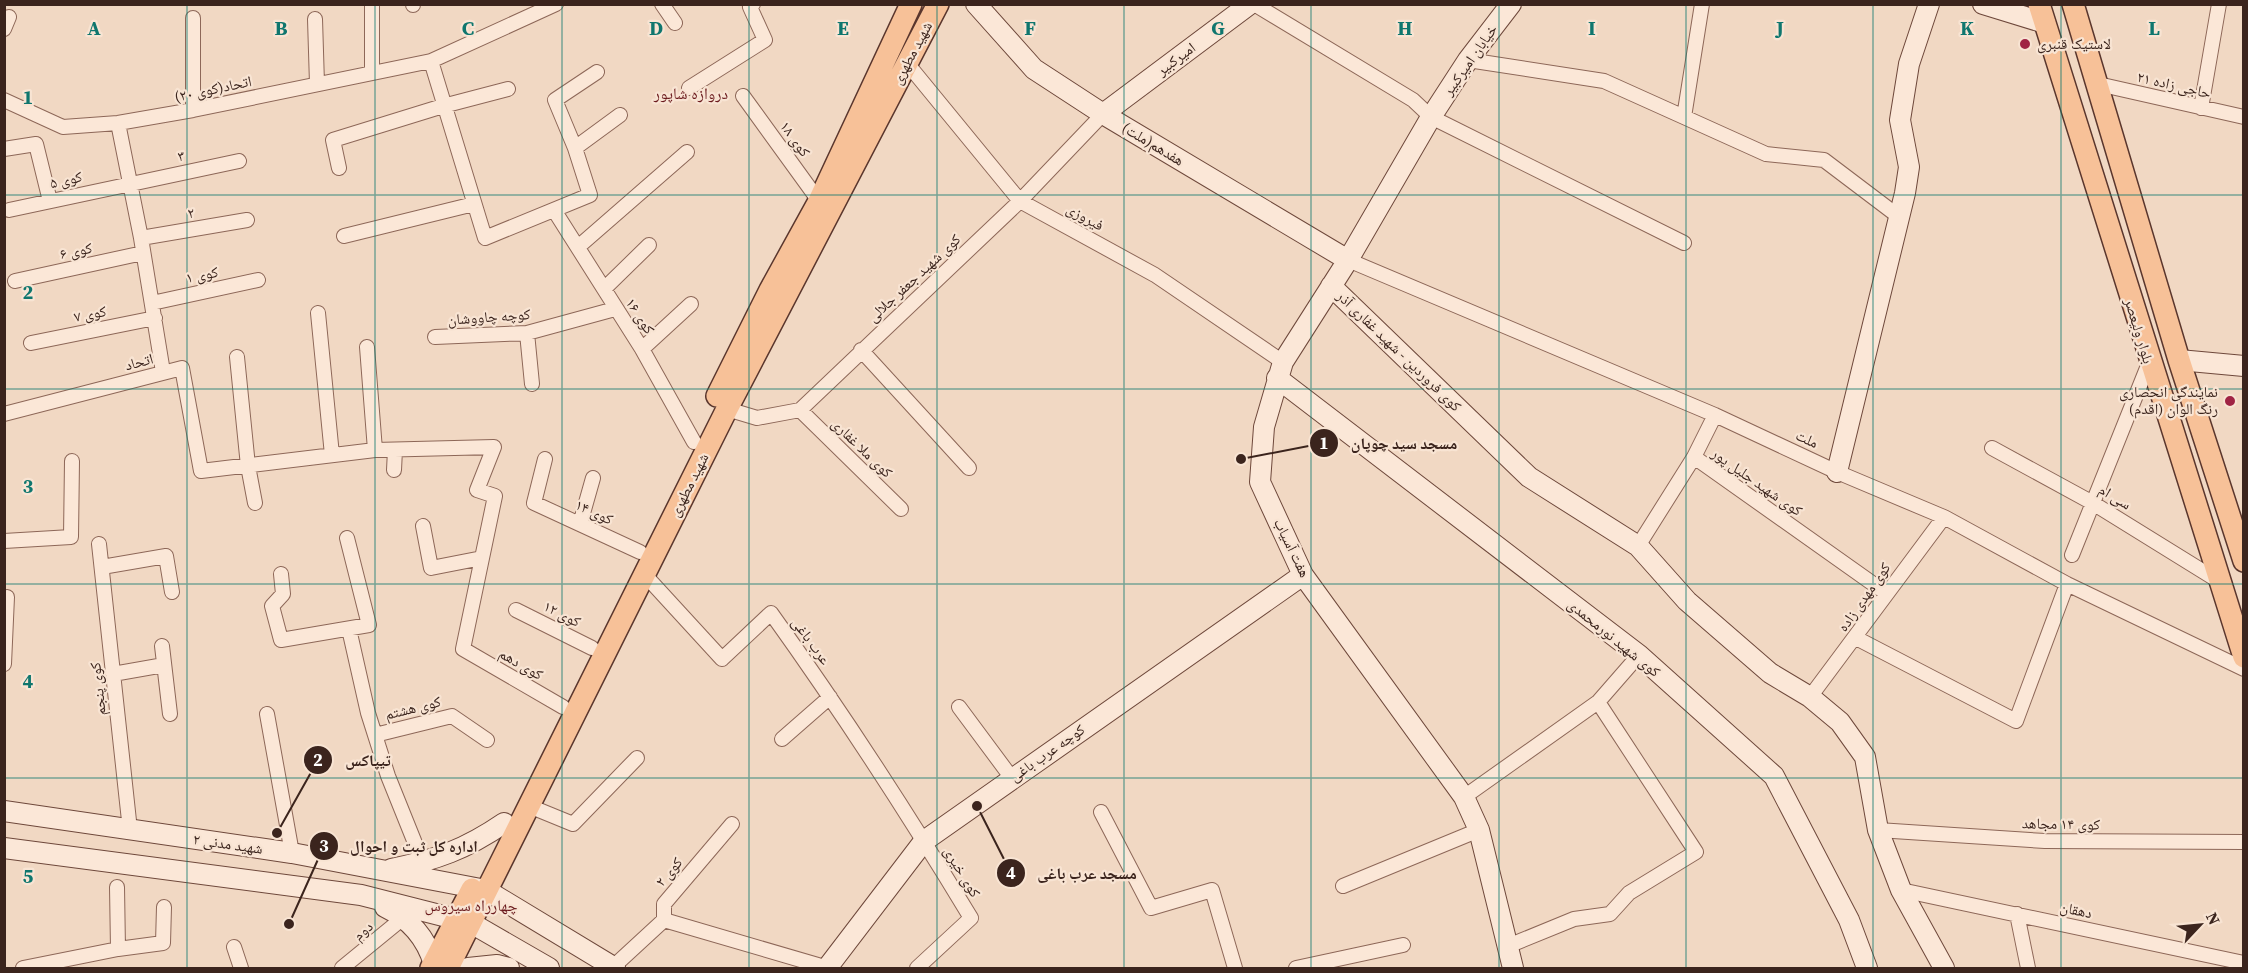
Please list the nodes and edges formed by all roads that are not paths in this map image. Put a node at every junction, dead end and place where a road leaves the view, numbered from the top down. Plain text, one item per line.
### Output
1 (372, 4) edge
2 (556, 4) edge
3 (662, 4) edge
4 (753, 4) edge
5 (938, 4) edge
6 (976, 4) edge
7 (1252, 4) edge
8 (1511, 4) edge
9 (1702, 4) edge
10 (1929, 4) edge
11 (1983, 4) edge
12 (2073, 4) edge
13 (2219, 4) edge
14 (905, 7) edge
15 (2042, 14) edge
16 (193, 18) dead end
17 (315, 19) dead end
18 (675, 23) dead end
19 (1468, 60) junction
20 (431, 61) junction
21 (906, 62) junction
22 (372, 71) junction
23 (597, 72) dead end
24 (317, 84) junction
25 (2098, 84) junction
26 (689, 88) dead end
27 (508, 89) dead end
28 (743, 96) dead end
29 (4, 100) edge
30 (443, 106) junction
31 (2201, 108) junction
32 (193, 110) junction
33 (1103, 114) junction
34 (620, 115) dead end
35 (1431, 117) junction
36 (1684, 117) junction
37 (2244, 117) edge
38 (118, 123) junction
39 (575, 148) junction
40 (4, 149) edge
41 (687, 152) dead end
42 (239, 161) dead end
43 (339, 168) dead end
44 (130, 183) junction
45 (50, 201) junction
46 (819, 201) junction
47 (1020, 201) junction
48 (474, 204) junction
49 (9, 210) dead end
50 (554, 210) junction
51 (1898, 216) junction
52 (247, 220) dead end
53 (344, 236) dead end
54 (141, 238) junction
55 (1684, 243) dead end
56 (649, 245) dead end
57 (578, 247) junction
58 (143, 254) junction
59 (1348, 260) junction
60 (258, 280) dead end
61 (15, 282) dead end
62 (1331, 286) junction
63 (603, 289) junction
64 (153, 303) junction
65 (691, 304) dead end
66 (615, 309) junction
67 (318, 313) dead end
68 (155, 318) junction
69 (527, 333) junction
70 (435, 337) dead end
71 (31, 343) dead end
72 (368, 347) dead end
73 (642, 349) junction
74 (861, 350) junction
75 (237, 357) dead end
76 (2179, 360) junction
77 (2149, 363) junction
78 (2244, 366) edge
79 (1280, 370) junction
80 (164, 372) junction
81 (532, 384) dead end
82 (727, 410) junction
83 (800, 410) junction
84 (4, 414) edge
85 (1715, 415) junction
86 (694, 442) junction
87 (1992, 448) dead end
88 (375, 450) junction
89 (395, 450) junction
90 (332, 454) junction
91 (1694, 458) junction
92 (545, 459) dead end
93 (72, 461) dead end
94 (248, 466) junction
95 (969, 468) dead end
96 (394, 470) dead end
97 (1837, 471) junction
98 (593, 478) dead end
99 (2091, 502) junction
100 (255, 503) dead end
101 (901, 509) dead end
102 (1944, 517) junction
103 (580, 524) junction
104 (423, 525) dead end
105 (347, 538) dead end
106 (4, 541) edge
107 (99, 544) dead end
108 (1638, 546) junction
109 (640, 552) junction
110 (2072, 555) dead end
111 (483, 558) junction
112 (2244, 561) edge
113 (102, 567) junction
114 (281, 574) dead end
115 (644, 574) junction
116 (1303, 575) junction
117 (2217, 580) junction
118 (2067, 584) junction
119 (172, 591) dead end
120 (1886, 593) junction
121 (7, 597) dead end
122 (516, 610) dead end
123 (349, 629) junction
124 (1856, 638) junction
125 (162, 646) dead end
126 (592, 648) junction
127 (1639, 655) junction
128 (2244, 657) edge
129 (4, 664) edge
130 (164, 665) junction
131 (2244, 669) edge
132 (113, 674) junction
133 (830, 696) junction
134 (1810, 697) junction
135 (1598, 702) junction
136 (563, 707) junction
137 (959, 707) dead end
138 (170, 714) dead end
139 (267, 714) dead end
140 (375, 735) junction
141 (782, 739) dead end
142 (487, 740) dead end
143 (637, 758) dead end
144 (1011, 777) junction
145 (1464, 796) junction
146 (529, 806) junction
147 (4, 811) edge
148 (1101, 812) dead end
149 (504, 824) junction
150 (732, 824) dead end
151 (130, 830) junction
152 (1479, 830) junction
153 (1878, 830) junction
154 (924, 841) junction
155 (2244, 842) edge
156 (4, 848) edge
157 (291, 853) junction
158 (423, 863) junction
159 (382, 871) junction
160 (1343, 886) dead end
161 (117, 887) dead end
162 (479, 889) junction
163 (1901, 890) junction
164 (362, 895) junction
165 (164, 907) dead end
166 (2017, 914) junction
167 (403, 918) junction
168 (664, 920) junction
169 (464, 921) junction
170 (1403, 945) dead end
171 (1508, 946) junction
172 (234, 947) dead end
173 (118, 949) junction
174 (2244, 963) edge
175 (437, 967) edge
176 (614, 968) edge
177 (827, 968) edge
178 (23, 969) edge
179 (241, 969) edge
180 (342, 969) edge
181 (468, 969) edge
182 (509, 969) edge
183 (549, 969) edge
184 (917, 969) edge
185 (1234, 969) edge
186 (1296, 969) edge
187 (1513, 969) edge
188 (1867, 969) edge
189 (1944, 969) edge
190 (2028, 969) edge

1 - 22 street
2 - 20 street, اتحاد(کوی ۲۰)
3 - 18 street
4 - 26 street
5 - 21 main road, شهید مطهری
6 - 33 street, هفدهم(ملت)
7 - 33 street, امیرکبیر
7 - 35 street
8 - 19 street, خیابان امیرکبیر
9 - 36 street
10 - 51 street
11 - 15 street
12 - 25 main road, بلوار ولیعصر
13 - 31 street
14 - 46 main road, شهید مطهری
15 - 77 main road, بلوار ولیعصر
16 - 32 street
17 - 24 street
19 - 35 street, خیابان امیرکبیر
19 - 36 street
20 - 22 street, اتحاد(کوی ۲۰)
20 - 30 street
21 - 47 street, فیروزی
21 - 82 main road, شهید مطهری
22 - 24 street, اتحاد(کوی ۲۰)
23 - 39 street
24 - 32 street, اتحاد(کوی ۲۰)
25 - 31 street, ۲۱ حاجی زاده
25 - 76 main road, بلوار ولیعصر
27 - 30 street
28 - 46 street, کوی ۱۸
29 - 38 street, اتحاد(کوی ۲۰)
30 - 43 street
30 - 48 street
31 - 37 street, ۲۱ حاجی زاده
32 - 38 street, اتحاد(کوی ۲۰)
33 - 47 street, کوی شهید جعفر جلالی
33 - 59 street, هفدهم(ملت)
34 - 39 street
35 - 55 street
35 - 59 street, هفت آسیاب
36 - 51 street
38 - 44 street
39 - 50 street
40 - 45 street
41 - 57 street
42 - 44 street, ۳
44 - 45 street, کوی ۵
44 - 54 street
45 - 49 street, کوی ۵
46 - 86 main road, شهید مطهری
47 - 74 street, کوی شهید جعفر جلالی
47 - 79 street, فیروزی
48 - 50 street
48 - 53 street
50 - 57 street, کوی ۱۶
51 - 97 street
52 - 54 street, ۲
54 - 58 street
56 - 63 street
57 - 63 street, کوی ۱۶
58 - 61 street, کوی ۶
58 - 64 street
59 - 62 street, هفت آسیاب
59 - 85 street, ملت
60 - 64 street, کوی ۱
62 - 79 street, هفت آسیاب
62 - 108 street, کوی فروردین - شهید غفاری آذر
63 - 66 street, کوی ۱۶
64 - 68 street
65 - 73 street
66 - 69 street, کوچه چاووشان
66 - 73 street, کوی ۱۶
67 - 90 street
68 - 71 street, کوی ۷
68 - 80 street
69 - 70 street, کوچه چاووشان
69 - 81 street
72 - 88 street
73 - 86 street, کوی ۱۶
74 - 83 street, کوی شهید جعفر جلالی
74 - 95 street
75 - 94 street
76 - 78 street
76 - 112 main road, بلوار ولیعصر
77 - 99 street
77 - 117 main road, بلوار ولیعصر
79 - 116 street, هفت آسیاب
79 - 127 street, کوی شهید نورمحمدی
80 - 84 street, اتحاد
80 - 94 street, اتحاد
82 - 83 street
82 - 115 main road, شهید مطهری
83 - 101 street, کوی ملا غفاری
85 - 91 street
85 - 97 street, ملت
86 - 109 main road, شهید مطهری
87 - 99 street, سی ام
88 - 89 street
88 - 90 street
89 - 96 street
89 - 111 street
90 - 94 street
91 - 108 street, کوی شهید جلیل پور
91 - 120 street, کوی شهید جلیل پور
92 - 103 street, کوی ۱۴
93 - 106 street
94 - 100 street
97 - 102 street, ملت
98 - 103 street
99 - 110 street
99 - 117 street, سی ام
102 - 118 street, ملت
102 - 120 street, کوی مهدی زاده
103 - 109 street, کوی ۱۴
104 - 111 street
105 - 123 street
107 - 113 street, کوی پنجم
108 - 134 street, کوی فروردین - شهید غفاری آذر
109 - 126 main road, شهید مطهری
111 - 136 street, کوی دهم
113 - 119 street
113 - 132 street, کوی پنجم
114 - 123 street
115 - 133 street, عرب باغی
115 - 146 main road, شهید مطهری
116 - 144 street, کوچه عرب باغی
116 - 145 street, هفت آسیاب
117 - 128 main road, بلوار ولیعصر
118 - 124 street
118 - 131 street, ملت
120 - 124 street, کوی مهدی زاده
121 - 129 street
122 - 126 street, کوی ۱۲
123 - 140 street
124 - 134 street, کوی مهدی زاده
125 - 130 street
126 - 136 main road, شهید مطهری
127 - 135 street
127 - 188 street, کوی شهید نورمحمدی
130 - 132 street
130 - 138 street
132 - 151 street, کوی پنجم
133 - 141 street
133 - 154 street, عرب باغی
134 - 153 street, کوی فروردین - شهید غفاری آذر
135 - 145 street
135 - 171 street
136 - 149 main road, شهید مطهری
137 - 144 street
139 - 157 street
140 - 142 street, کوی هشتم
140 - 158 street
143 - 146 street
144 - 154 street, کوچه عرب باغی
145 - 152 street, هفت آسیاب
146 - 162 main road, شهید مطهری
147 - 151 street, شهید مدنی ۲
148 - 185 street
149 - 158 street
149 - 162 main road, شهید مطهری
150 - 168 street, کوی ۲
151 - 157 street, شهید مدنی ۲
152 - 160 street
152 - 171 street, هفت آسیاب
153 - 155 street, کوی ۱۴ مجاهد
153 - 163 street, کوی فروردین - شهید غفاری آذر
154 - 177 street, کوچه عرب باغی
154 - 184 street, کوی خیری
156 - 164 street
157 - 159 street, شهید مدنی ۲
158 - 159 street
159 - 162 street, شهید مدنی ۲
161 - 173 street
162 - 169 main road, شهید مطهری
162 - 176 street
163 - 166 street, دهقان
163 - 189 street, کوی فروردین - شهید غفاری آذر
164 - 167 street
164 - 169 street
165 - 173 street
166 - 174 street, دهقان
166 - 190 street
167 - 175 street
167 - 180 street, دوم
168 - 176 street, کوی ۲
168 - 177 street
169 - 175 main road, شهید مطهری
169 - 183 street
170 - 186 street
171 - 187 street, هفت آسیاب
172 - 179 street
173 - 178 street
181 - 182 street

